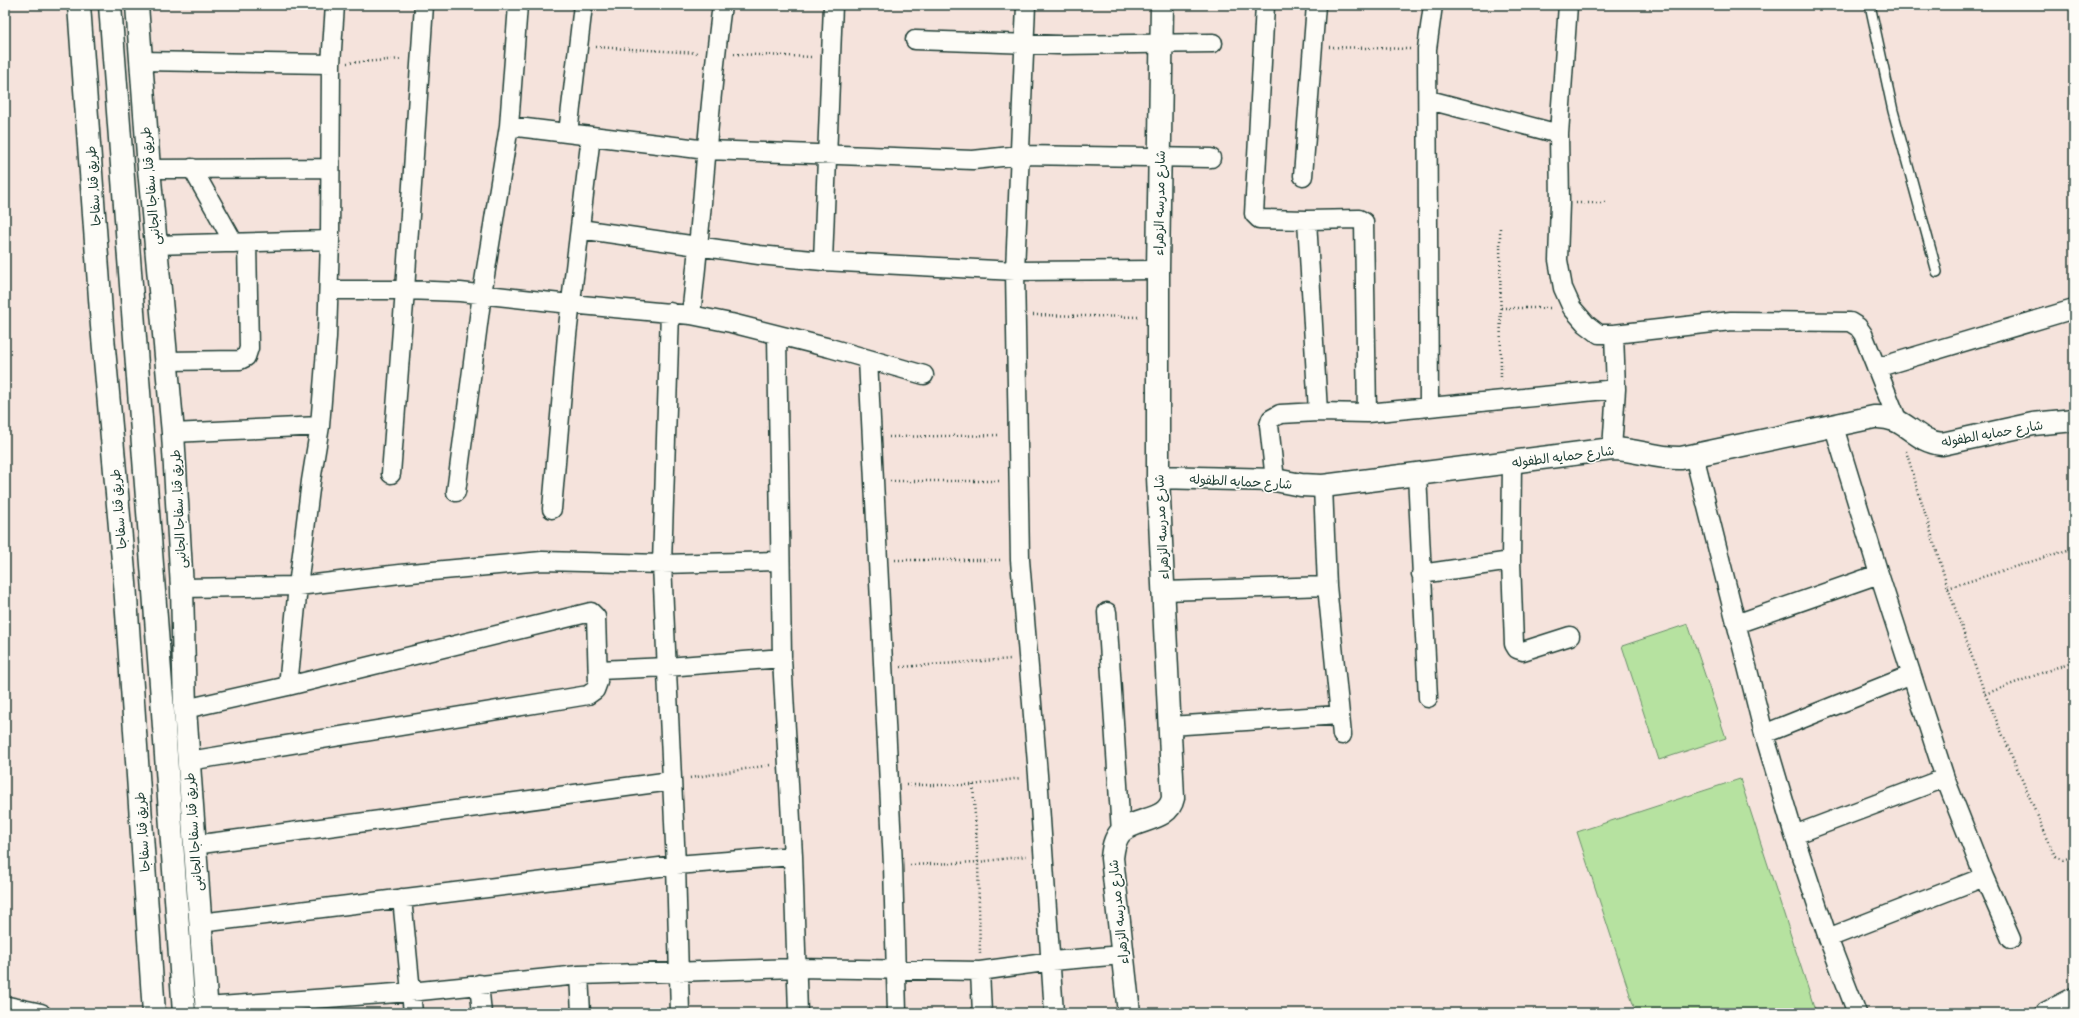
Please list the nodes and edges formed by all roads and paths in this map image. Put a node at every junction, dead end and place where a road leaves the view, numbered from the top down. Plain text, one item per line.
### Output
1 (79, 5) edge
2 (97, 5) edge
3 (110, 5) edge
4 (137, 5) edge
5 (335, 5) edge
6 (424, 5) edge
7 (518, 5) edge
8 (583, 5) edge
9 (722, 5) edge
10 (833, 5) edge
11 (1026, 5) edge
12 (1162, 5) edge
13 (1265, 5) edge
14 (1316, 5) edge
15 (1433, 5) edge
16 (1568, 5) edge
17 (1870, 5) edge
18 (915, 40) dead end
19 (1161, 43) junction
20 (1213, 43) dead end
21 (1025, 44) junction
22 (1313, 46) junction
23 (1427, 49) junction
24 (83, 50) junction
25 (422, 57) junction
26 (141, 61) junction
27 (331, 64) junction
28 (1429, 100) junction
29 (509, 126) junction
30 (568, 133) junction
31 (1559, 134) junction
32 (591, 136) junction
33 (707, 150) junction
34 (826, 155) junction
35 (1020, 155) junction
36 (1159, 157) junction
37 (1211, 158) dead end
38 (192, 168) junction
39 (330, 168) junction
40 (149, 169) junction
41 (1303, 176) dead end
42 (1560, 203) junction
43 (1606, 203) dead end
44 (1307, 220) junction
45 (1500, 228) dead end
46 (580, 229) junction
47 (330, 240) junction
48 (240, 243) junction
49 (155, 245) junction
50 (699, 245) junction
51 (823, 261) junction
52 (1158, 270) junction
53 (1015, 271) junction
54 (1937, 272) dead end
55 (330, 290) junction
56 (405, 290) junction
57 (482, 294) junction
58 (570, 304) junction
59 (1501, 308) junction
60 (1572, 308) junction
61 (2074, 309) edge
62 (670, 312) junction
63 (691, 315) junction
64 (1016, 315) junction
65 (1158, 318) junction
66 (1614, 334) junction
67 (777, 335) junction
68 (868, 359) junction
69 (166, 361) junction
70 (1876, 368) junction
71 (924, 376) dead end
72 (1616, 389) junction
73 (1501, 401) junction
74 (1429, 406) junction
75 (1318, 412) junction
76 (1367, 412) junction
77 (1897, 419) junction
78 (2074, 421) edge
79 (320, 426) junction
80 (1834, 427) junction
81 (173, 432) junction
82 (1018, 435) junction
83 (871, 437) junction
84 (1612, 449) junction
85 (1906, 449) dead end
86 (1694, 455) junction
87 (1512, 462) junction
88 (391, 474) dead end
89 (1417, 474) junction
90 (1158, 477) junction
91 (1275, 480) junction
92 (874, 481) junction
93 (1018, 481) junction
94 (1323, 486) junction
95 (456, 492) dead end
96 (552, 509) dead end
97 (2074, 548) edge
98 (879, 560) junction
99 (1020, 560) junction
100 (780, 561) junction
101 (1511, 561) junction
102 (662, 564) junction
103 (1421, 574) junction
104 (1878, 574) junction
105 (298, 586) junction
106 (1327, 586) junction
107 (182, 588) junction
108 (1948, 588) junction
109 (1164, 592) junction
110 (1107, 612) dead end
111 (1736, 624) junction
112 (1570, 636) dead end
113 (1028, 657) junction
114 (782, 658) junction
115 (2074, 661) edge
116 (667, 667) junction
117 (884, 668) junction
118 (600, 670) junction
119 (1911, 675) junction
120 (288, 686) junction
121 (1985, 694) junction
122 (1428, 698) dead end
123 (186, 709) junction
124 (1339, 714) junction
125 (1170, 726) junction
126 (1764, 734) junction
127 (1342, 735) dead end
128 (189, 761) junction
129 (787, 762) junction
130 (1038, 775) junction
131 (1946, 778) junction
132 (672, 781) junction
133 (973, 785) junction
134 (888, 786) junction
135 (1121, 832) junction
136 (1794, 835) junction
137 (194, 845) junction
138 (1044, 853) junction
139 (2074, 854) edge
140 (793, 856) junction
141 (978, 862) junction
142 (676, 865) junction
143 (893, 865) junction
144 (1984, 877) junction
145 (402, 898) junction
146 (200, 923) junction
147 (1828, 938) junction
148 (2011, 939) dead end
149 (1122, 955) junction
150 (1052, 962) junction
151 (796, 968) junction
152 (896, 970) junction
153 (980, 971) junction
154 (680, 972) junction
155 (579, 976) junction
156 (479, 984) junction
157 (410, 992) junction
158 (2074, 999) edge
159 (303, 1006) edge
160 (5, 1007) edge
161 (206, 1010) edge
162 (41, 1013) edge
163 (154, 1013) edge
164 (184, 1013) edge
165 (413, 1013) edge
166 (482, 1013) edge
167 (581, 1013) edge
168 (680, 1013) edge
169 (798, 1013) edge
170 (897, 1013) edge
171 (982, 1013) edge
172 (1054, 1013) edge
173 (1129, 1013) edge
174 (1858, 1013) edge
175 (2047, 1013) edge

1 - 24 main road, طريق قنا, سفاجا
2 - 24 main road
3 - 164 main road
4 - 26 main road, طريق قنا, سفاجا الجانبى
5 - 27 street
6 - 25 street
7 - 29 street
8 - 30 street
9 - 33 street
10 - 34 street
11 - 21 street
12 - 19 main road, شارع مدرسه الزهراء
13 - 44 street
14 - 22 street
15 - 23 street
16 - 31 street
17 - 54 lane
18 - 21 street
19 - 20 street
19 - 21 street
19 - 36 main road, شارع مدرسه الزهراء
21 - 35 street
22 - 23 path
22 - 41 street
23 - 28 street
24 - 163 main road, طريق قنا, سفاجا
25 - 27 path
25 - 56 street
26 - 27 street
26 - 40 main road, طريق قنا, سفاجا الجانبى
27 - 39 street
28 - 31 street
28 - 74 street
29 - 30 street
29 - 57 street
30 - 32 street
31 - 42 street
32 - 33 street
32 - 46 street
33 - 34 street
33 - 50 street
34 - 35 street
34 - 51 street
35 - 36 street
35 - 53 street
36 - 37 street
36 - 52 main road, شارع مدرسه الزهراء
38 - 39 street
38 - 40 street
38 - 48 street
39 - 47 street
40 - 49 main road, طريق قنا, سفاجا الجانبى
42 - 43 path
42 - 60 street
44 - 75 street
44 - 76 street
45 - 59 path
46 - 50 street
46 - 58 street
47 - 48 street
47 - 55 street
48 - 49 street
48 - 69 street
49 - 69 main road, طريق قنا, سفاجا الجانبى
50 - 51 street
50 - 63 street
51 - 53 street
52 - 53 street
52 - 65 main road, شارع مدرسه الزهراء
53 - 64 street
55 - 56 street
55 - 79 street
56 - 57 street
56 - 88 street
57 - 58 street
57 - 95 street
58 - 62 street
58 - 96 street
59 - 60 path
59 - 73 path
60 - 66 street
61 - 70 street
62 - 63 street
62 - 102 street
63 - 67 street
64 - 65 path
64 - 82 street
65 - 90 main road, شارع مدرسه الزهراء
66 - 70 street
66 - 72 street
67 - 68 street
67 - 100 street
68 - 71 street
68 - 83 street
69 - 81 main road, طريق قنا, سفاجا الجانبى
70 - 77 street
72 - 73 street
72 - 84 street
73 - 74 street
74 - 76 street
75 - 76 street
75 - 91 street
77 - 78 main road, شارع حمايه الطفوله
77 - 80 main road, شارع حمايه الطفوله
79 - 81 street
79 - 105 street
80 - 86 main road, شارع حمايه الطفوله
80 - 104 street
81 - 107 main road, طريق قنا, سفاجا الجانبى
82 - 83 path
82 - 93 street
83 - 92 street
84 - 86 main road, شارع حمايه الطفوله
84 - 87 main road, شارع حمايه الطفوله
85 - 108 path
86 - 111 street
87 - 89 main road, شارع حمايه الطفوله
87 - 101 street
89 - 94 main road, شارع حمايه الطفوله
89 - 103 street
90 - 91 main road, شارع حمايه الطفوله
90 - 109 main road, شارع مدرسه الزهراء
91 - 94 main road, شارع حمايه الطفوله
92 - 93 path
92 - 98 street
93 - 99 street
94 - 106 street
97 - 108 path
98 - 99 path
98 - 117 street
99 - 113 street
100 - 102 street
100 - 114 street
101 - 103 street
101 - 112 street
102 - 105 street
102 - 116 street
103 - 122 street
104 - 111 street
104 - 119 street
105 - 107 street
105 - 120 street
106 - 109 street
106 - 124 street
107 - 123 main road, طريق قنا, سفاجا الجانبى
108 - 121 path
109 - 125 main road, شارع مدرسه الزهراء
110 - 135 street
111 - 126 street
113 - 117 path
113 - 130 street
114 - 116 street
114 - 129 street
115 - 121 path
116 - 118 street
116 - 132 street
117 - 134 street
118 - 120 street
118 - 128 street
119 - 126 street
119 - 131 street
120 - 123 street
121 - 139 path
123 - 128 main road, طريق قنا, سفاجا الجانبى
124 - 125 street
124 - 127 street
125 - 135 main road, شارع مدرسه الزهراء
126 - 136 street
128 - 137 main road, طريق قنا, سفاجا الجانبى
129 - 132 path
129 - 140 street
130 - 133 path
130 - 138 street
131 - 136 street
131 - 144 street
132 - 137 street
132 - 142 street
133 - 134 path
133 - 141 path
134 - 143 street
135 - 149 main road, شارع مدرسه الزهراء
136 - 147 street
137 - 146 main road, طريق قنا, سفاجا الجانبى
138 - 141 path
138 - 150 street
140 - 142 street
140 - 151 street
141 - 143 path
141 - 153 path
142 - 145 street
142 - 154 street
143 - 152 street
144 - 147 street
144 - 148 street
145 - 146 street
145 - 157 street
146 - 161 main road, طريق قنا, سفاجا الجانبى
147 - 174 street
149 - 150 street
149 - 173 main road, شارع مدرسه الزهراء
150 - 153 street
150 - 172 street
151 - 152 street
151 - 154 street
151 - 169 street
152 - 153 street
152 - 170 street
153 - 171 street
154 - 155 street
154 - 168 street
155 - 156 street
155 - 167 street
156 - 157 street
156 - 166 street
157 - 159 street
157 - 165 street
158 - 175 main road
159 - 161 street
160 - 162 street

